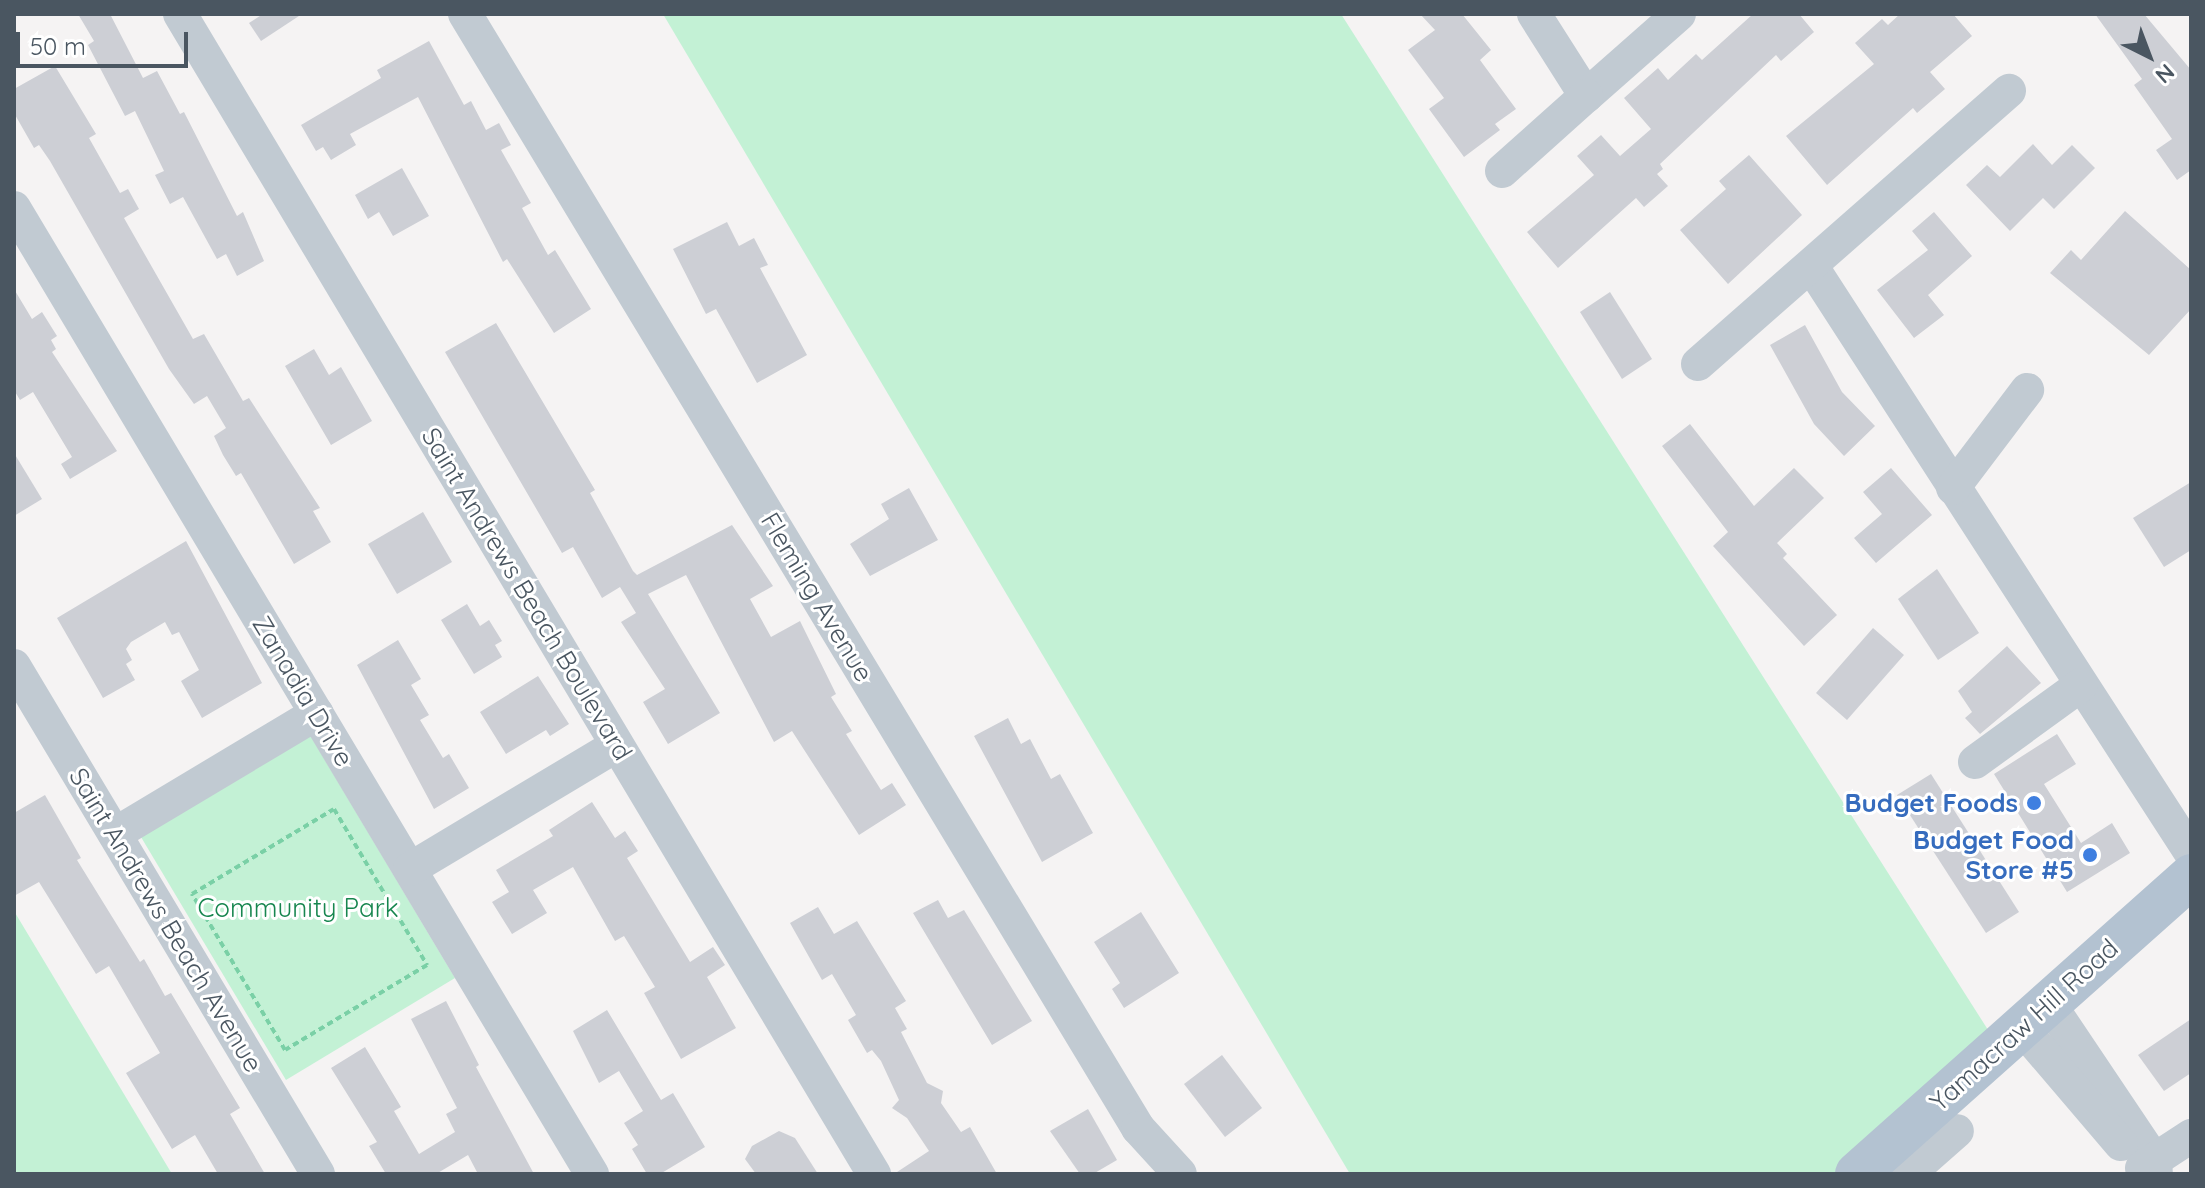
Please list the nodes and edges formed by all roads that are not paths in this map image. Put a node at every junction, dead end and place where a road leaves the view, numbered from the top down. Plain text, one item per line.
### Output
1 (180, 14) edge
2 (465, 14) edge
3 (1534, 14) edge
4 (1679, 14) edge
5 (2009, 91) dead end
6 (1586, 96) junction
7 (1502, 171) dead end
8 (14, 208) edge
9 (1812, 267) junction
10 (1698, 364) dead end
11 (2027, 390) dead end
12 (1953, 488) junction
13 (14, 666) edge
14 (2081, 685) junction
15 (317, 713) junction
16 (617, 745) junction
17 (1975, 762) dead end
18 (115, 834) junction
19 (2191, 853) edge
20 (410, 869) junction
21 (2191, 876) edge
22 (2035, 1014) junction
23 (1957, 1131) dead end
24 (2191, 1136) edge
25 (2151, 1169) edge
26 (318, 1174) edge
27 (592, 1174) edge
28 (874, 1174) edge
29 (1180, 1174) edge
30 (1857, 1174) edge
31 (1908, 1174) edge

1 - 16 street, Saint Andrews Beach Boulevard
2 - 29 street, Fleming Avenue
3 - 6 street
4 - 6 street
5 - 9 street
6 - 7 street
8 - 15 street, Zanadia Drive
9 - 10 street
9 - 12 street
11 - 12 street
12 - 14 street
13 - 18 street, Saint Andrews Beach Avenue
14 - 17 street
14 - 19 street
15 - 18 street
15 - 20 street, Zanadia Drive
16 - 20 street
16 - 28 street, Saint Andrews Beach Boulevard
18 - 26 street, Saint Andrews Beach Avenue
20 - 27 street, Zanadia Drive
21 - 22 main road, Yamacraw Hill Road
22 - 25 street
22 - 30 main road, Yamacraw Hill Road
23 - 31 street
24 - 25 street

